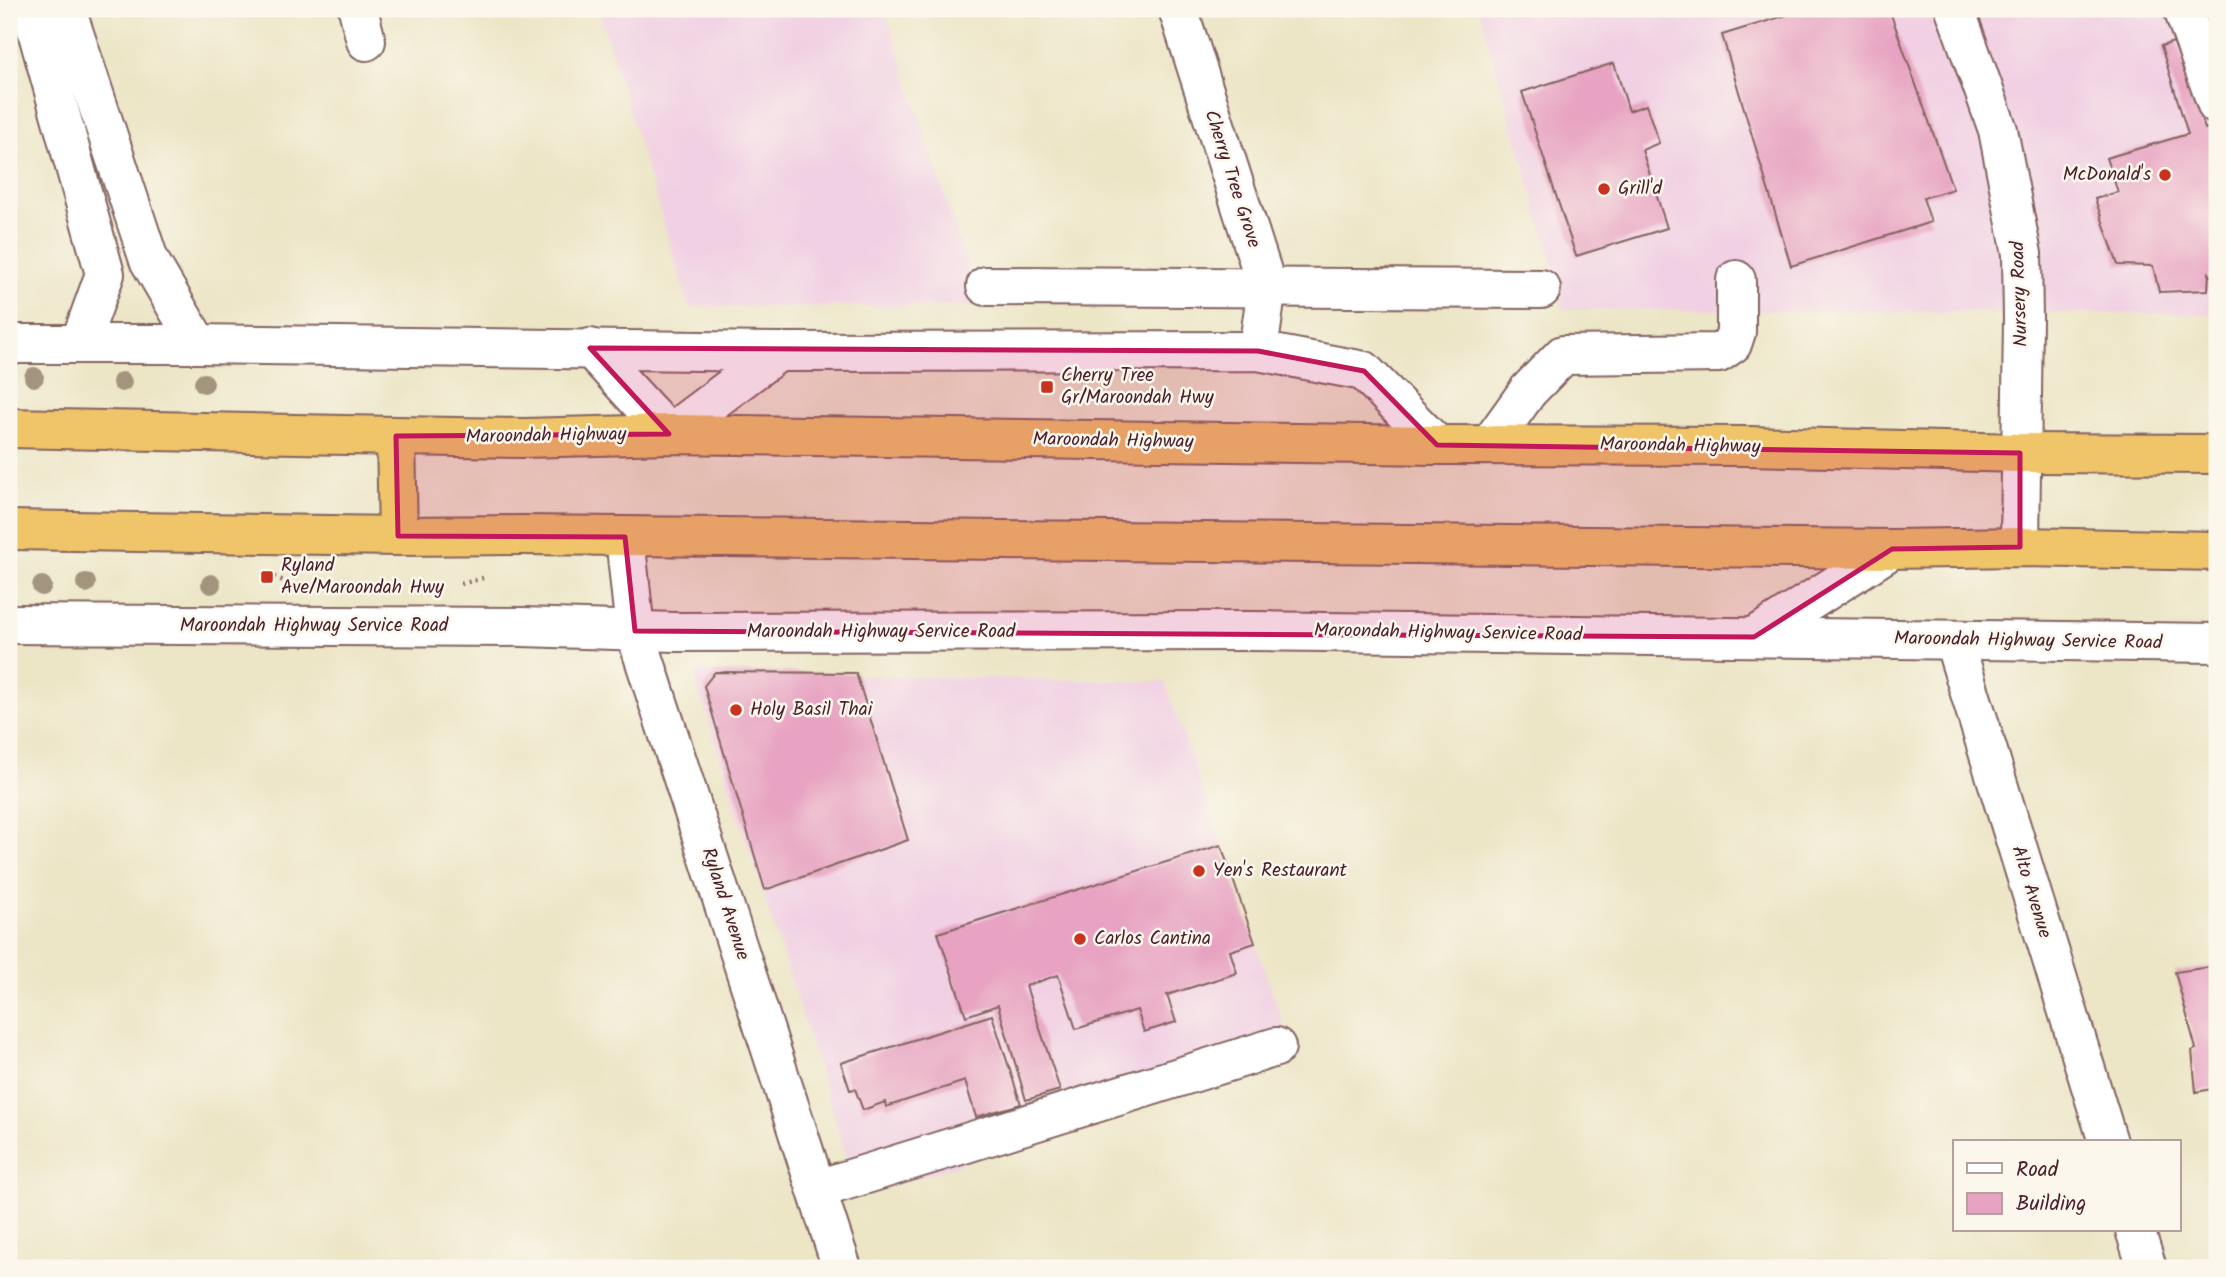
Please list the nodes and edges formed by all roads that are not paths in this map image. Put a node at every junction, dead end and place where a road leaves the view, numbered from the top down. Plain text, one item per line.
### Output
1 (31, 9) edge
2 (66, 9) edge
3 (1178, 9) edge
4 (1955, 9) edge
5 (2183, 9) edge
6 (2211, 9) edge
7 (2197, 53) junction
8 (2217, 106) edge
9 (1736, 281) dead end
10 (986, 286) dead end
11 (1267, 287) junction
12 (1541, 289) dead end
13 (80, 343) junction
14 (9, 344) edge
15 (198, 344) junction
16 (590, 348) junction
17 (1258, 351) junction
18 (778, 352) junction
19 (9, 428) edge
20 (668, 434) junction
21 (396, 436) junction
22 (1490, 444) junction
23 (1437, 445) junction
24 (2020, 453) junction
25 (2217, 454) edge
26 (9, 530) edge
27 (398, 536) junction
28 (625, 537) junction
29 (2020, 547) junction
30 (1892, 549) junction
31 (2217, 551) edge
32 (9, 624) edge
33 (635, 631) junction
34 (1754, 637) junction
35 (1954, 641) junction
36 (2217, 643) edge
37 (1276, 1047) dead end
38 (2107, 1140) edge
39 (818, 1189) junction
40 (2136, 1232) edge
41 (842, 1268) edge
42 (2147, 1268) edge

1 - 13 street
2 - 15 street
3 - 11 street, Cherry Tree Grove
4 - 24 street, Nursery Road
5 - 7 street
6 - 7 street
7 - 8 street
9 - 22 street
10 - 11 street
11 - 12 street
11 - 17 street, Cherry Tree Grove
13 - 14 street
13 - 15 street
15 - 16 street
16 - 18 street
16 - 20 street
17 - 18 street
17 - 23 street
18 - 20 street
19 - 21 highway, Maroondah Highway
20 - 21 highway, Maroondah Highway
20 - 23 highway, Maroondah Highway
21 - 27 highway
22 - 23 highway, Maroondah Highway
22 - 24 highway, Maroondah Highway
24 - 25 highway, Maroondah Highway
24 - 29 street, Nursery Road
26 - 27 highway
27 - 28 highway
28 - 30 highway
28 - 33 street, Ryland Avenue
29 - 30 highway
29 - 31 highway
30 - 34 street
32 - 33 street, Maroondah Highway Service Road
33 - 34 street, Maroondah Highway Service Road
33 - 39 street, Ryland Avenue
34 - 35 street, Maroondah Highway Service Road
35 - 36 street, Maroondah Highway Service Road
35 - 38 street, Alto Avenue
37 - 39 street
39 - 41 street, Ryland Avenue
40 - 42 street

